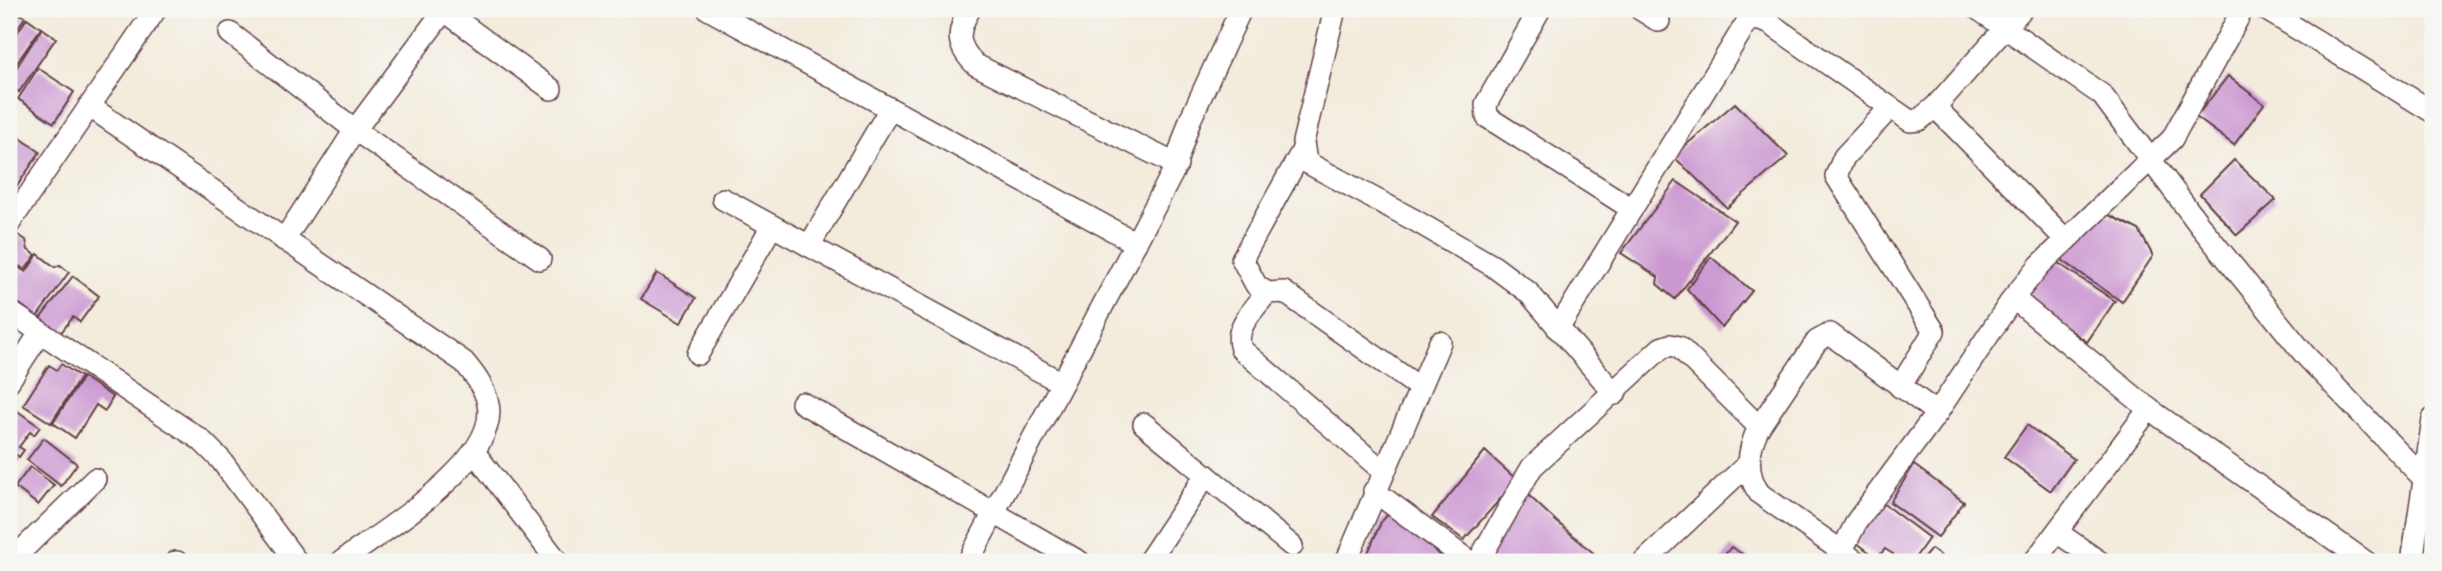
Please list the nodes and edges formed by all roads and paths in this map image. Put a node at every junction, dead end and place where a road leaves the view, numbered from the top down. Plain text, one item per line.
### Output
1 (156, 9) edge
2 (444, 9) edge
3 (708, 9) edge
4 (970, 9) edge
5 (1241, 9) edge
6 (1335, 9) edge
7 (1540, 9) edge
8 (1640, 9) edge
9 (1978, 9) edge
10 (2022, 9) edge
11 (2243, 9) edge
12 (2264, 9) edge
13 (1659, 20) dead end
14 (2007, 28) junction
15 (230, 33) dead end
16 (551, 89) dead end
17 (89, 106) junction
18 (1935, 107) junction
19 (890, 109) junction
20 (1889, 109) junction
21 (2433, 112) edge
22 (355, 130) junction
23 (1302, 151) junction
24 (2150, 158) junction
25 (1177, 164) junction
26 (723, 199) dead end
27 (1632, 209) junction
28 (9, 224) edge
29 (772, 226) junction
30 (284, 240) junction
31 (2066, 240) junction
32 (1136, 243) junction
33 (809, 246) junction
34 (540, 259) dead end
35 (1266, 293) junction
36 (2013, 298) junction
37 (9, 311) edge
38 (1558, 329) junction
39 (40, 332) junction
40 (1440, 342) dead end
41 (698, 354) dead end
42 (9, 381) edge
43 (1062, 383) junction
44 (1900, 387) junction
45 (1420, 388) junction
46 (1615, 394) junction
47 (802, 403) dead end
48 (2149, 409) junction
49 (1937, 413) junction
50 (2433, 419) edge
51 (1144, 424) dead end
52 (1759, 427) junction
53 (475, 453) junction
54 (1748, 464) junction
55 (1383, 471) junction
56 (1206, 475) junction
57 (95, 479) dead end
58 (2424, 479) junction
59 (1374, 491) junction
60 (993, 514) junction
61 (2057, 532) junction
62 (1292, 546) dead end
63 (1845, 559) edge
64 (10, 562) edge
65 (297, 562) edge
66 (341, 562) edge
67 (558, 562) edge
68 (968, 562) edge
69 (1080, 562) edge
70 (1148, 562) edge
71 (1346, 562) edge
72 (1471, 562) edge
73 (1478, 562) edge
74 (1644, 562) edge
75 (2034, 562) edge
76 (2101, 562) edge
77 (2367, 562) edge
78 (2412, 562) edge

1 - 17 street
2 - 16 street
2 - 22 street
3 - 19 street
4 - 25 street
5 - 25 street
6 - 23 street
7 - 27 street
8 - 13 street
9 - 14 street
10 - 14 street
11 - 24 street
12 - 21 street
14 - 18 street
14 - 24 street
15 - 22 street
17 - 28 street
17 - 30 street
18 - 20 street
18 - 31 street
19 - 32 street
19 - 33 street
20 - 27 street
20 - 44 street
22 - 30 street
22 - 34 street
23 - 35 street
23 - 38 street
24 - 31 street
24 - 58 street
25 - 32 street
26 - 29 street
27 - 38 street
29 - 33 street
29 - 41 street
30 - 53 street
31 - 36 street
32 - 43 street
33 - 43 street
35 - 45 street
35 - 55 street
36 - 48 street
36 - 49 street
37 - 39 street
38 - 46 street
39 - 42 street
39 - 65 street
40 - 45 street
43 - 60 street
44 - 49 street
44 - 52 street
45 - 55 street
46 - 52 street
46 - 73 street
47 - 60 street
48 - 61 street
48 - 77 street
49 - 63 street
50 - 58 street
51 - 56 street
52 - 54 street
53 - 66 street
53 - 67 street
54 - 63 street
54 - 74 street
55 - 59 street
56 - 62 street
56 - 70 street
57 - 64 street
58 - 78 street
59 - 71 street
59 - 72 street
60 - 68 street
60 - 69 street
61 - 75 street
61 - 76 street

